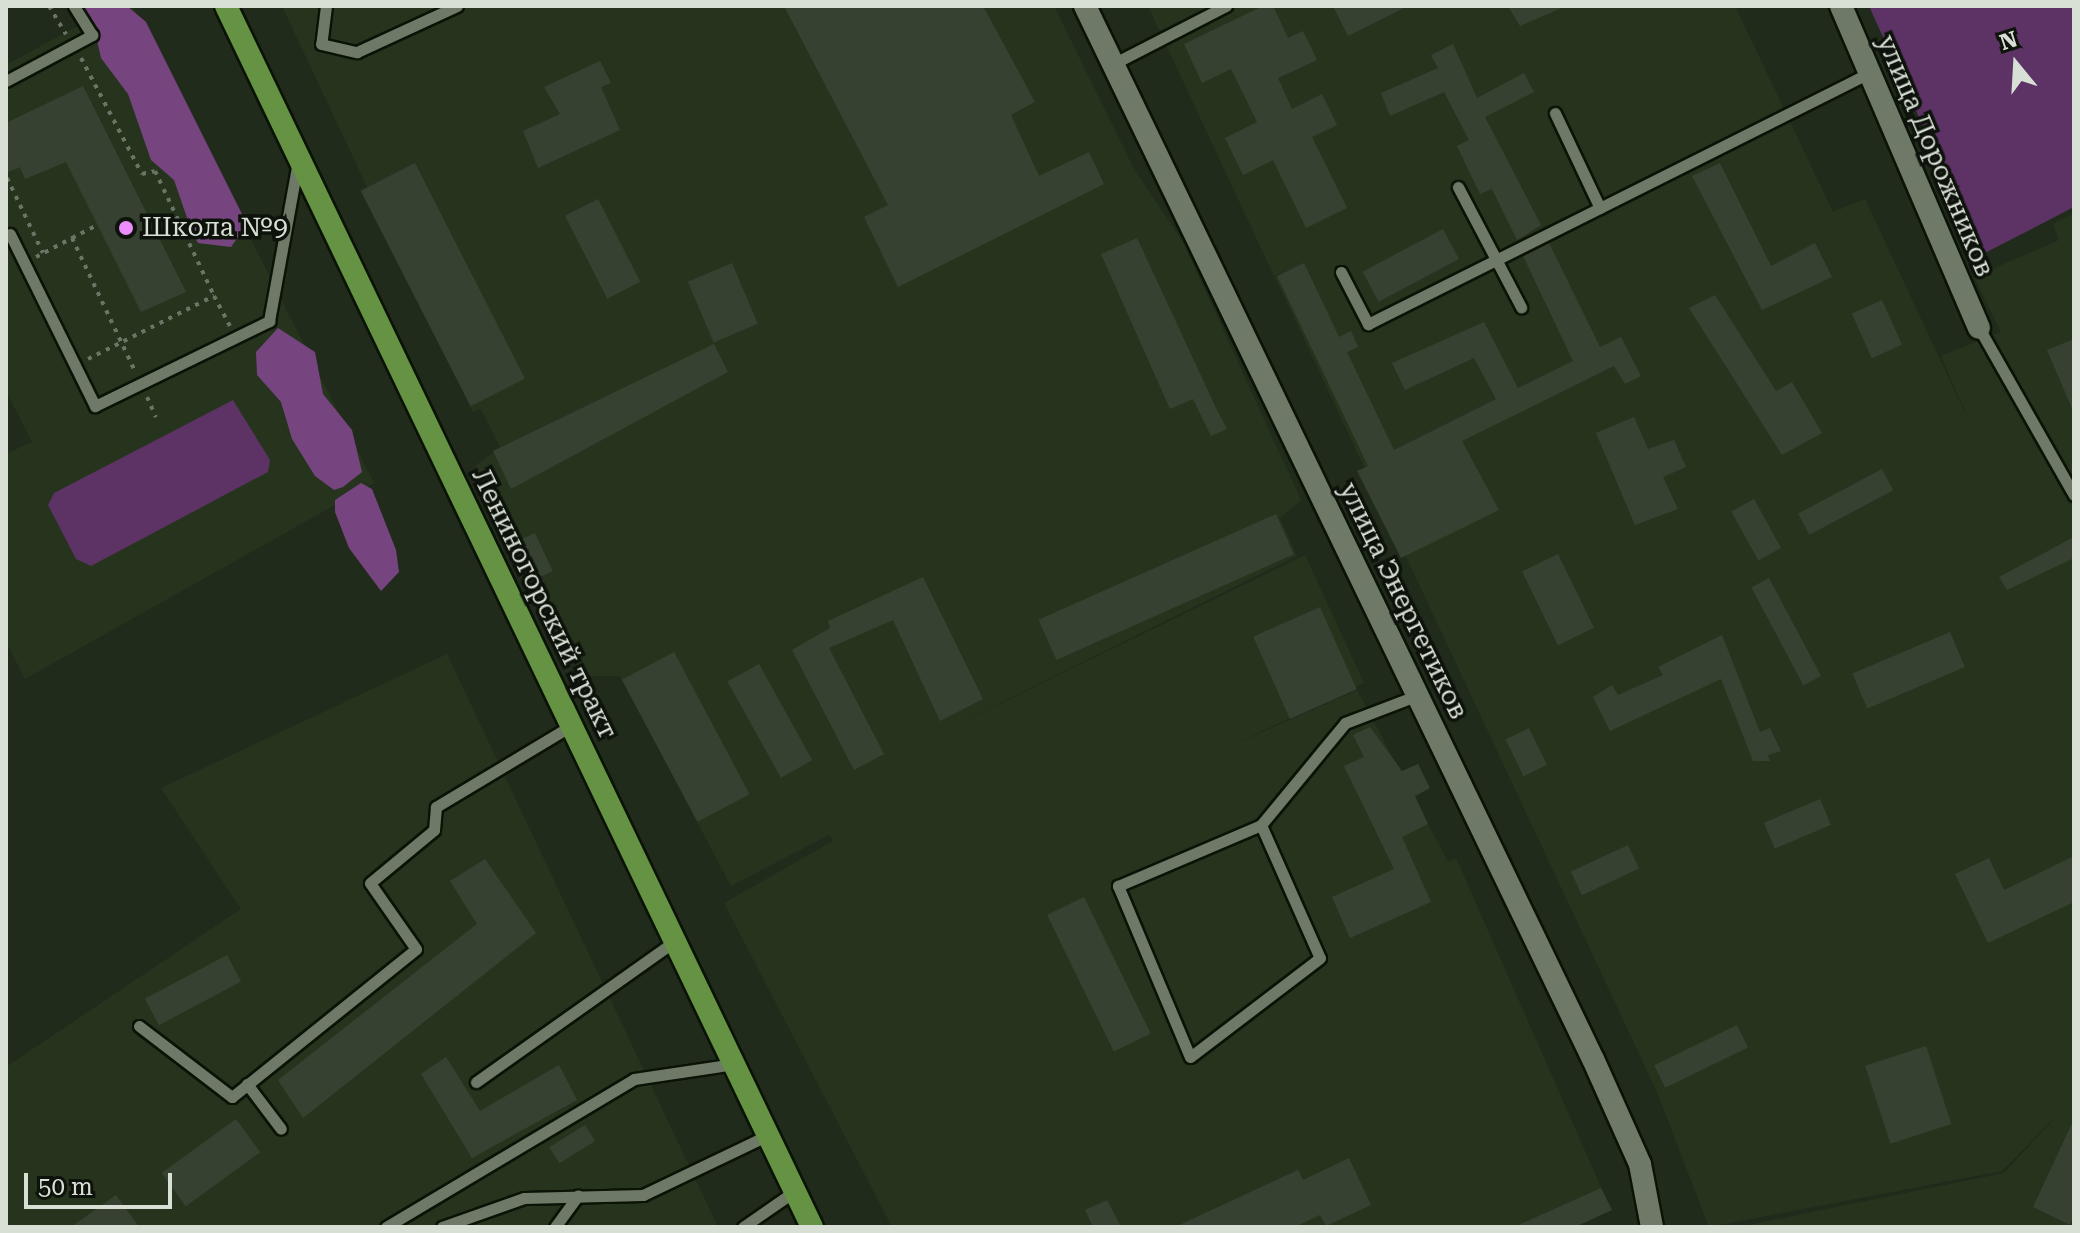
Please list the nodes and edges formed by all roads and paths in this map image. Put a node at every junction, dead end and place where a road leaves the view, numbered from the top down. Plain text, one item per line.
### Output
1 (49, 6) edge
2 (74, 6) edge
3 (226, 6) edge
4 (326, 6) edge
5 (457, 6) edge
6 (1085, 6) edge
7 (1226, 6) edge
8 (1841, 6) edge
9 (73, 46) junction
10 (1113, 64) junction
11 (1869, 73) junction
12 (6, 81) edge
13 (1555, 113) dead end
14 (298, 157) junction
15 (7, 178) edge
16 (1458, 187) dead end
17 (1600, 208) junction
18 (98, 225) dead end
19 (7, 231) edge
20 (72, 238) junction
21 (43, 253) junction
22 (1496, 260) junction
23 (25, 263) junction
24 (1341, 272) dead end
25 (214, 296) junction
26 (1521, 307) dead end
27 (1979, 328) joint
28 (236, 337) junction
29 (123, 341) junction
30 (75, 365) junction
31 (141, 383) junction
32 (156, 417) dead end
33 (2074, 495) edge
34 (1418, 695) junction
35 (571, 726) junction
36 (1261, 825) junction
37 (675, 941) junction
38 (139, 1026) dead end
39 (734, 1064) junction
40 (476, 1082) dead end
41 (247, 1084) junction
42 (281, 1129) dead end
43 (768, 1135) junction
44 (795, 1191) junction
45 (578, 1195) junction
46 (386, 1227) edge
47 (442, 1227) edge
48 (555, 1227) edge
49 (743, 1227) edge
50 (812, 1227) edge
51 (1652, 1227) edge

1 - 9 path
2 - 9 lane
3 - 14 main road, Лениногорский тракт
4 - 5 lane
6 - 10 street, улица Энергетиков
7 - 10 lane
8 - 11 street, улица Дорожников
9 - 12 lane
9 - 25 path
10 - 34 street, улица Энергетиков
11 - 17 lane
11 - 27 street, улица Дорожников
13 - 17 lane
14 - 28 lane
14 - 35 main road, Лениногорский тракт
15 - 21 path
16 - 22 lane
17 - 22 lane
18 - 20 path
19 - 23 lane
20 - 21 path
20 - 29 path
21 - 23 path
22 - 24 lane
22 - 26 lane
23 - 30 lane
25 - 28 path
25 - 29 path
27 - 33 lane
28 - 31 lane
29 - 30 path
29 - 31 path
30 - 31 lane
31 - 32 path
34 - 36 lane
34 - 51 street, улица Энергетиков
35 - 37 main road, Лениногорский тракт
35 - 41 lane
36 - 36 lane
37 - 39 main road, Лениногорский тракт
37 - 40 lane
38 - 41 lane
39 - 43 main road, Лениногорский тракт
39 - 46 lane
41 - 42 lane
43 - 44 main road, Лениногорский тракт
43 - 45 lane
44 - 49 lane
44 - 50 main road, Лениногорский тракт
45 - 47 lane
45 - 48 lane

